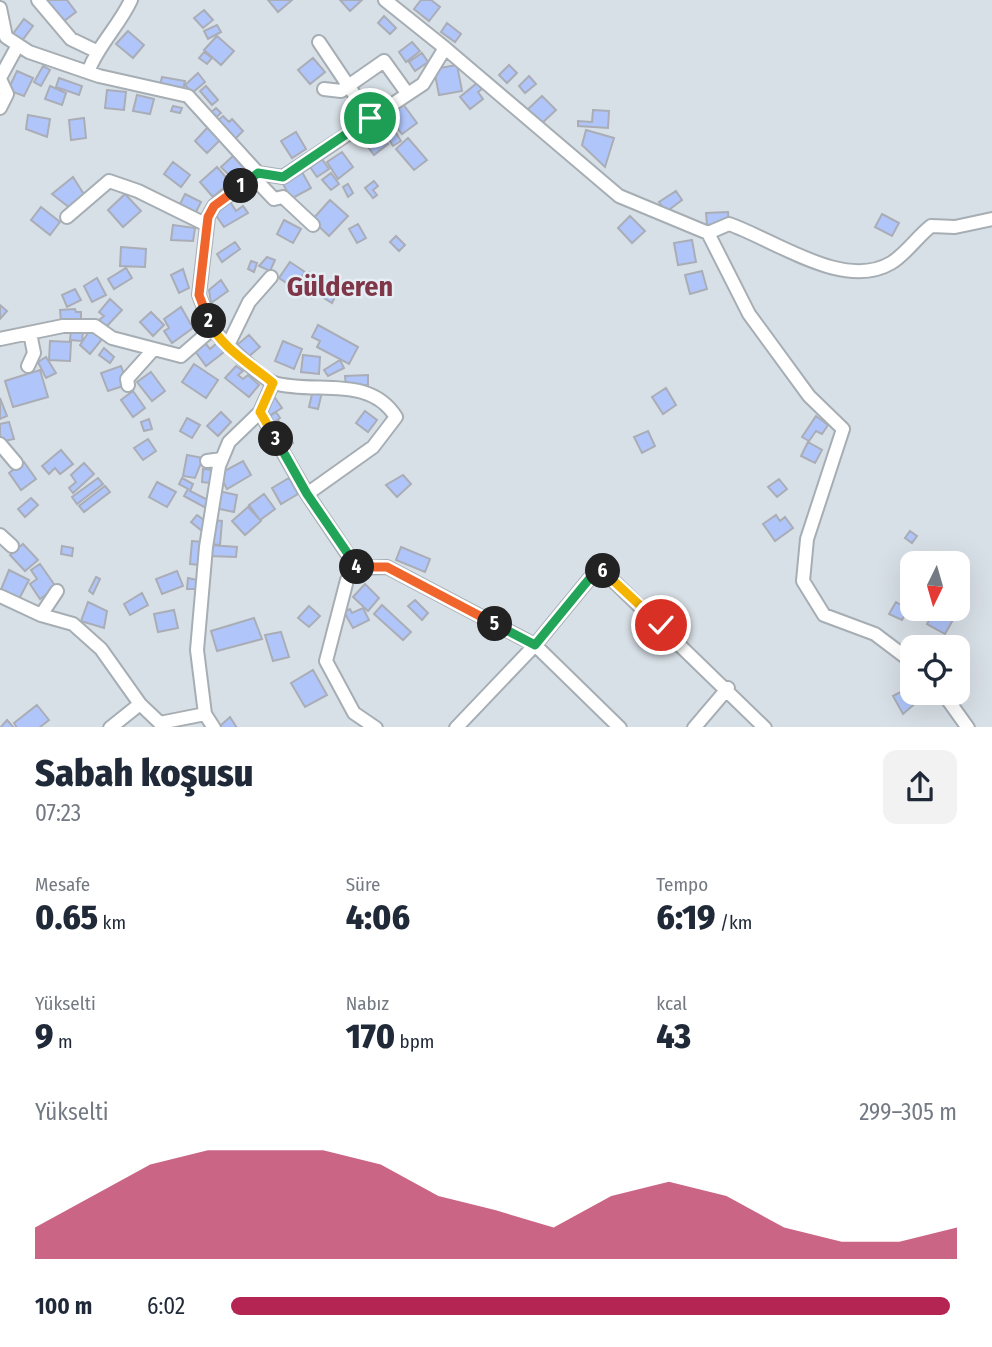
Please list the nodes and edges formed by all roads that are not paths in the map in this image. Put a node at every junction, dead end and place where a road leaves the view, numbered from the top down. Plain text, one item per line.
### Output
1 (9, 0) edge
2 (38, 0) edge
3 (131, 0) edge
4 (385, 0) edge
5 (0, 8) edge
6 (319, 42) dead end
7 (18, 45) junction
8 (444, 48) junction
9 (96, 51) junction
10 (88, 72) junction
11 (0, 78) edge
12 (349, 86) junction
13 (324, 89) dead end
14 (407, 93) junction
15 (0, 108) edge
16 (370, 118) junction
17 (255, 175) junction
18 (67, 217) dead end
19 (992, 219) edge
20 (207, 225) junction
21 (313, 226) dead end
22 (708, 233) junction
23 (271, 278) dead end
24 (212, 329) junction
25 (30, 333) junction
26 (0, 339) edge
27 (228, 345) junction
28 (153, 350) junction
29 (28, 366) dead end
30 (273, 383) junction
31 (128, 385) dead end
32 (260, 412) junction
33 (0, 444) edge
34 (222, 459) junction
35 (207, 461) dead end
36 (16, 463) dead end
37 (307, 494) junction
38 (0, 535) edge
39 (12, 546) dead end
40 (358, 568) junction
41 (57, 590) dead end
42 (0, 596) edge
43 (41, 615) junction
44 (535, 645) junction
45 (900, 653) edge
46 (727, 688) junction
47 (140, 704) junction
48 (952, 705) edge
49 (205, 714) junction
50 (110, 727) edge
51 (214, 727) edge
52 (376, 727) edge
53 (456, 727) edge
54 (620, 727) edge
55 (694, 727) edge
56 (765, 727) edge
57 (968, 727) edge

1 - 5 street
2 - 9 street
3 - 9 street
4 - 8 street
5 - 7 street
6 - 12 street
7 - 10 street
7 - 11 street
8 - 14 street
8 - 22 street
9 - 10 street
10 - 17 street
11 - 15 street
12 - 13 street
12 - 14 street
12 - 16 street
14 - 16 street
16 - 17 street
17 - 20 street
17 - 21 street
18 - 20 street
19 - 22 street
20 - 24 street
22 - 45 street
23 - 27 street
24 - 27 street
24 - 28 street
25 - 26 street
25 - 28 street
25 - 29 street
27 - 30 street
28 - 31 street
30 - 32 street
30 - 37 street
32 - 34 street
32 - 37 street
33 - 36 street
34 - 35 street
34 - 49 street
37 - 40 street
38 - 39 street
40 - 44 street
40 - 52 street
41 - 43 street
42 - 43 street
43 - 47 street
44 - 46 street
44 - 53 street
44 - 54 street
46 - 55 street
46 - 56 street
47 - 49 street
47 - 50 street
48 - 57 street
49 - 51 street

